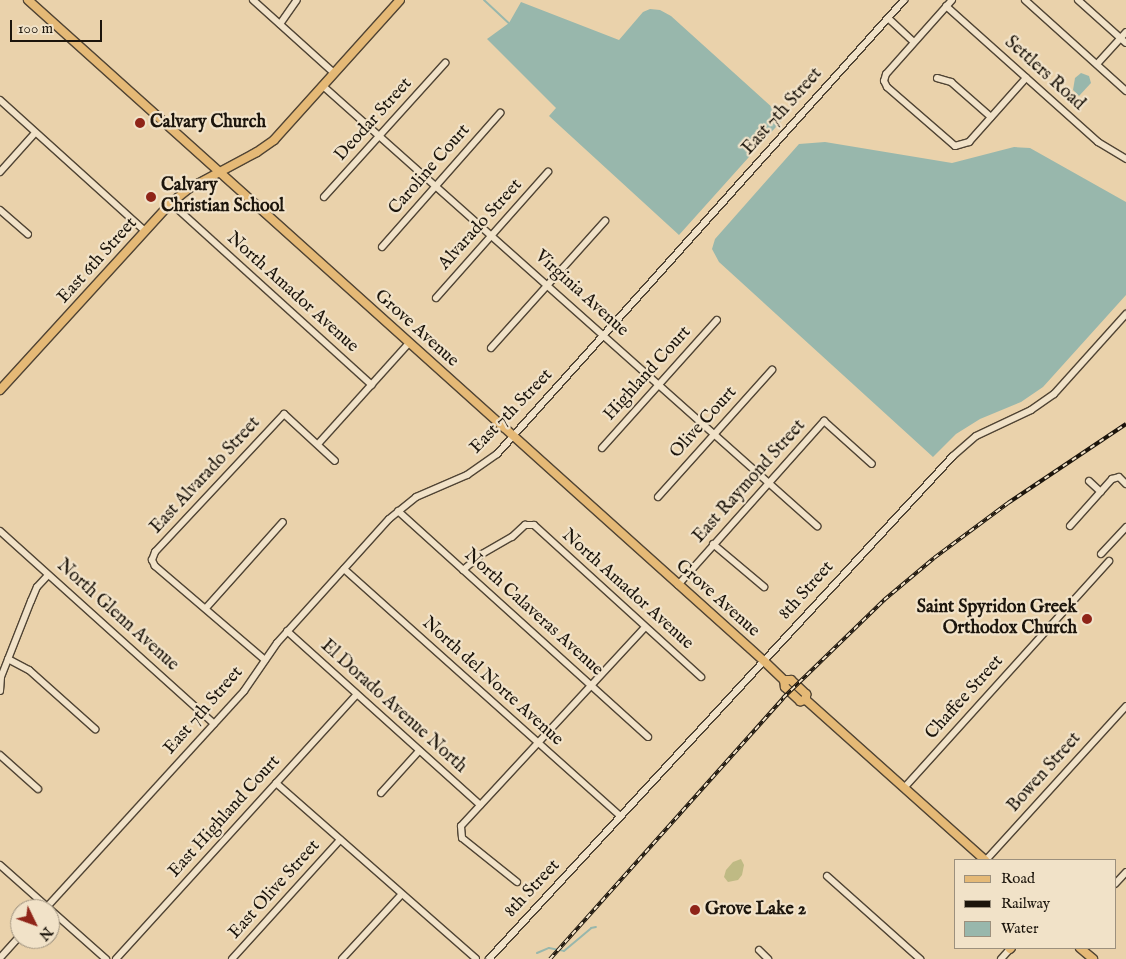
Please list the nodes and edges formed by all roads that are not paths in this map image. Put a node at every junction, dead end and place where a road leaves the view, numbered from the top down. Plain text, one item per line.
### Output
1 (28, 0) edge
2 (253, 0) edge
3 (296, 0) edge
4 (400, 0) edge
5 (904, 0) edge
6 (952, 0) edge
7 (1024, 0) edge
8 (1078, 0) edge
9 (946, 6) junction
10 (888, 18) junction
11 (280, 24) junction
12 (1126, 32) edge
13 (1120, 38) junction
14 (914, 42) junction
15 (1126, 43) edge
16 (445, 63) dead end
17 (1097, 64) junction
18 (334, 73) junction
19 (937, 78) dead end
20 (1026, 78) junction
21 (323, 86) junction
22 (1126, 91) edge
23 (0, 100) edge
24 (500, 113) dead end
25 (991, 117) junction
26 (36, 133) junction
27 (379, 137) junction
28 (1126, 159) edge
29 (0, 172) edge
30 (218, 172) junction
31 (548, 172) dead end
32 (435, 186) junction
33 (324, 197) dead end
34 (171, 203) junction
35 (0, 210) edge
36 (605, 221) dead end
37 (145, 231) junction
38 (28, 234) dead end
39 (492, 234) junction
40 (382, 246) dead end
41 (548, 285) junction
42 (436, 298) dead end
43 (1126, 314) edge
44 (717, 320) dead end
45 (604, 334) junction
46 (409, 343) junction
47 (491, 348) dead end
48 (772, 370) dead end
49 (660, 384) junction
50 (372, 385) junction
51 (0, 390) edge
52 (714, 433) junction
53 (513, 437) junction
54 (318, 444) junction
55 (602, 448) dead end
56 (335, 462) dead end
57 (872, 464) dead end
58 (1089, 481) dead end
59 (769, 483) junction
60 (1126, 484) edge
61 (1101, 492) junction
62 (658, 497) dead end
63 (398, 511) junction
64 (284, 522) dead end
65 (817, 526) dead end
66 (1070, 526) dead end
67 (1126, 527) edge
68 (0, 531) edge
69 (713, 544) junction
70 (1101, 554) dead end
71 (1109, 561) dead end
72 (344, 569) junction
73 (463, 570) junction
74 (48, 575) junction
75 (678, 585) junction
76 (764, 587) dead end
77 (206, 608) junction
78 (645, 627) junction
79 (287, 631) junction
80 (8, 659) junction
81 (265, 660) junction
82 (764, 661) junction
83 (701, 677) dead end
84 (592, 686) junction
85 (0, 691) edge
86 (356, 695) junction
87 (1126, 706) edge
88 (214, 724) junction
89 (95, 729) dead end
90 (648, 737) dead end
91 (537, 743) junction
92 (419, 751) junction
93 (0, 756) edge
94 (276, 783) junction
95 (904, 788) junction
96 (38, 789) dead end
97 (381, 794) dead end
98 (480, 805) junction
99 (620, 816) junction
100 (340, 840) junction
101 (984, 859) edge
102 (986, 859) edge
103 (0, 865) edge
104 (1126, 872) edge
105 (827, 876) dead end
106 (517, 882) dead end
107 (1116, 883) edge
108 (401, 895) junction
109 (36, 899) edge
110 (54, 899) edge
111 (60, 920) edge
112 (10, 947) edge
113 (1009, 949) edge
114 (1081, 949) edge
115 (759, 950) dead end
116 (0, 958) edge
117 (346, 958) edge
118 (106, 959) edge
119 (116, 959) edge
120 (232, 959) edge
121 (476, 959) edge
122 (489, 959) edge
123 (768, 959) edge
124 (920, 959) edge
125 (1000, 959) edge
126 (1093, 959) edge

1 - 30 main road, Grove Avenue
2 - 11 street
3 - 11 street
4 - 18 main road, East 6th Street
5 - 10 street, East 7th Street
6 - 9 street
7 - 17 street
8 - 13 street
9 - 14 street
9 - 20 street, Settlers Road
10 - 14 street
10 - 45 street, East 7th Street
11 - 18 street
12 - 13 street
13 - 15 street
13 - 17 street
14 - 25 street
16 - 27 street, Deodar Street
17 - 22 street
18 - 21 main road, East 6th Street
19 - 25 street
20 - 25 street
20 - 28 street, Settlers Road
21 - 27 street, Virginia Avenue
21 - 30 main road, East 6th Street
23 - 26 street
24 - 32 street, Caroline Court
26 - 29 street
26 - 37 street
27 - 32 street, Virginia Avenue
27 - 33 street, Deodar Street
30 - 34 main road, East 6th Street
30 - 46 main road, Grove Avenue
31 - 39 street, Alvarado Street
32 - 39 street, Virginia Avenue
32 - 40 street, Caroline Court
34 - 37 main road, East 6th Street
34 - 50 street, North Amador Avenue
35 - 38 street
36 - 41 street
37 - 51 main road, East 6th Street
39 - 41 street, Virginia Avenue
39 - 42 street, Alvarado Street
41 - 45 street, Virginia Avenue
41 - 47 street
43 - 82 street, 8th Street
44 - 49 street, Highland Court
45 - 49 street, Virginia Avenue
45 - 53 street, East 7th Street
46 - 50 street
46 - 53 main road, Grove Avenue
48 - 52 street, Olive Court
49 - 52 street, Virginia Avenue
49 - 55 street, Highland Court
50 - 54 street
52 - 59 street, Virginia Avenue
52 - 62 street, Olive Court
53 - 63 street, East 7th Street
53 - 75 main road, Grove Avenue
54 - 56 street
54 - 77 street, East Alvarado Street
57 - 59 street, East Raymond Street
58 - 61 street
59 - 65 street, Virginia Avenue
59 - 69 street, East Raymond Street
60 - 61 street
61 - 66 street
63 - 72 street, East 7th Street
63 - 73 street, North Calaveras Avenue
64 - 77 street
67 - 70 street
68 - 74 street, North Glenn Avenue
69 - 75 street, East Raymond Street
69 - 76 street
71 - 95 street, Chaffee Street
72 - 79 street, East 7th Street
72 - 91 street, North del Norte Avenue
73 - 78 street, North Amador Avenue
73 - 84 street, North Calaveras Avenue
74 - 80 street
74 - 88 street, North Glenn Avenue
75 - 82 main road, Grove Avenue
77 - 81 street
78 - 83 street, North Amador Avenue
78 - 84 street
79 - 81 street, East 7th Street
79 - 86 street, El Dorado Avenue North
80 - 85 street
80 - 89 street
81 - 88 street, East 7th Street
82 - 95 main road, Grove Avenue
82 - 99 street, 8th Street
84 - 90 street, North Calaveras Avenue
84 - 91 street
86 - 92 street, El Dorado Avenue North
86 - 94 street, East Highland Court
87 - 102 street, Bowen Street
88 - 110 street, East 7th Street
91 - 98 street
91 - 99 street, North del Norte Avenue
92 - 97 street
92 - 98 street, El Dorado Avenue North
93 - 96 street
94 - 100 street
94 - 119 street, East Highland Court
95 - 101 main road, Grove Avenue
98 - 106 street
99 - 122 street, 8th Street
100 - 108 street
100 - 120 street, East Olive Street
103 - 109 street
104 - 107 street
105 - 124 street
108 - 117 street
108 - 121 street
111 - 118 street
112 - 116 street
113 - 125 street
114 - 126 main road
115 - 123 street

